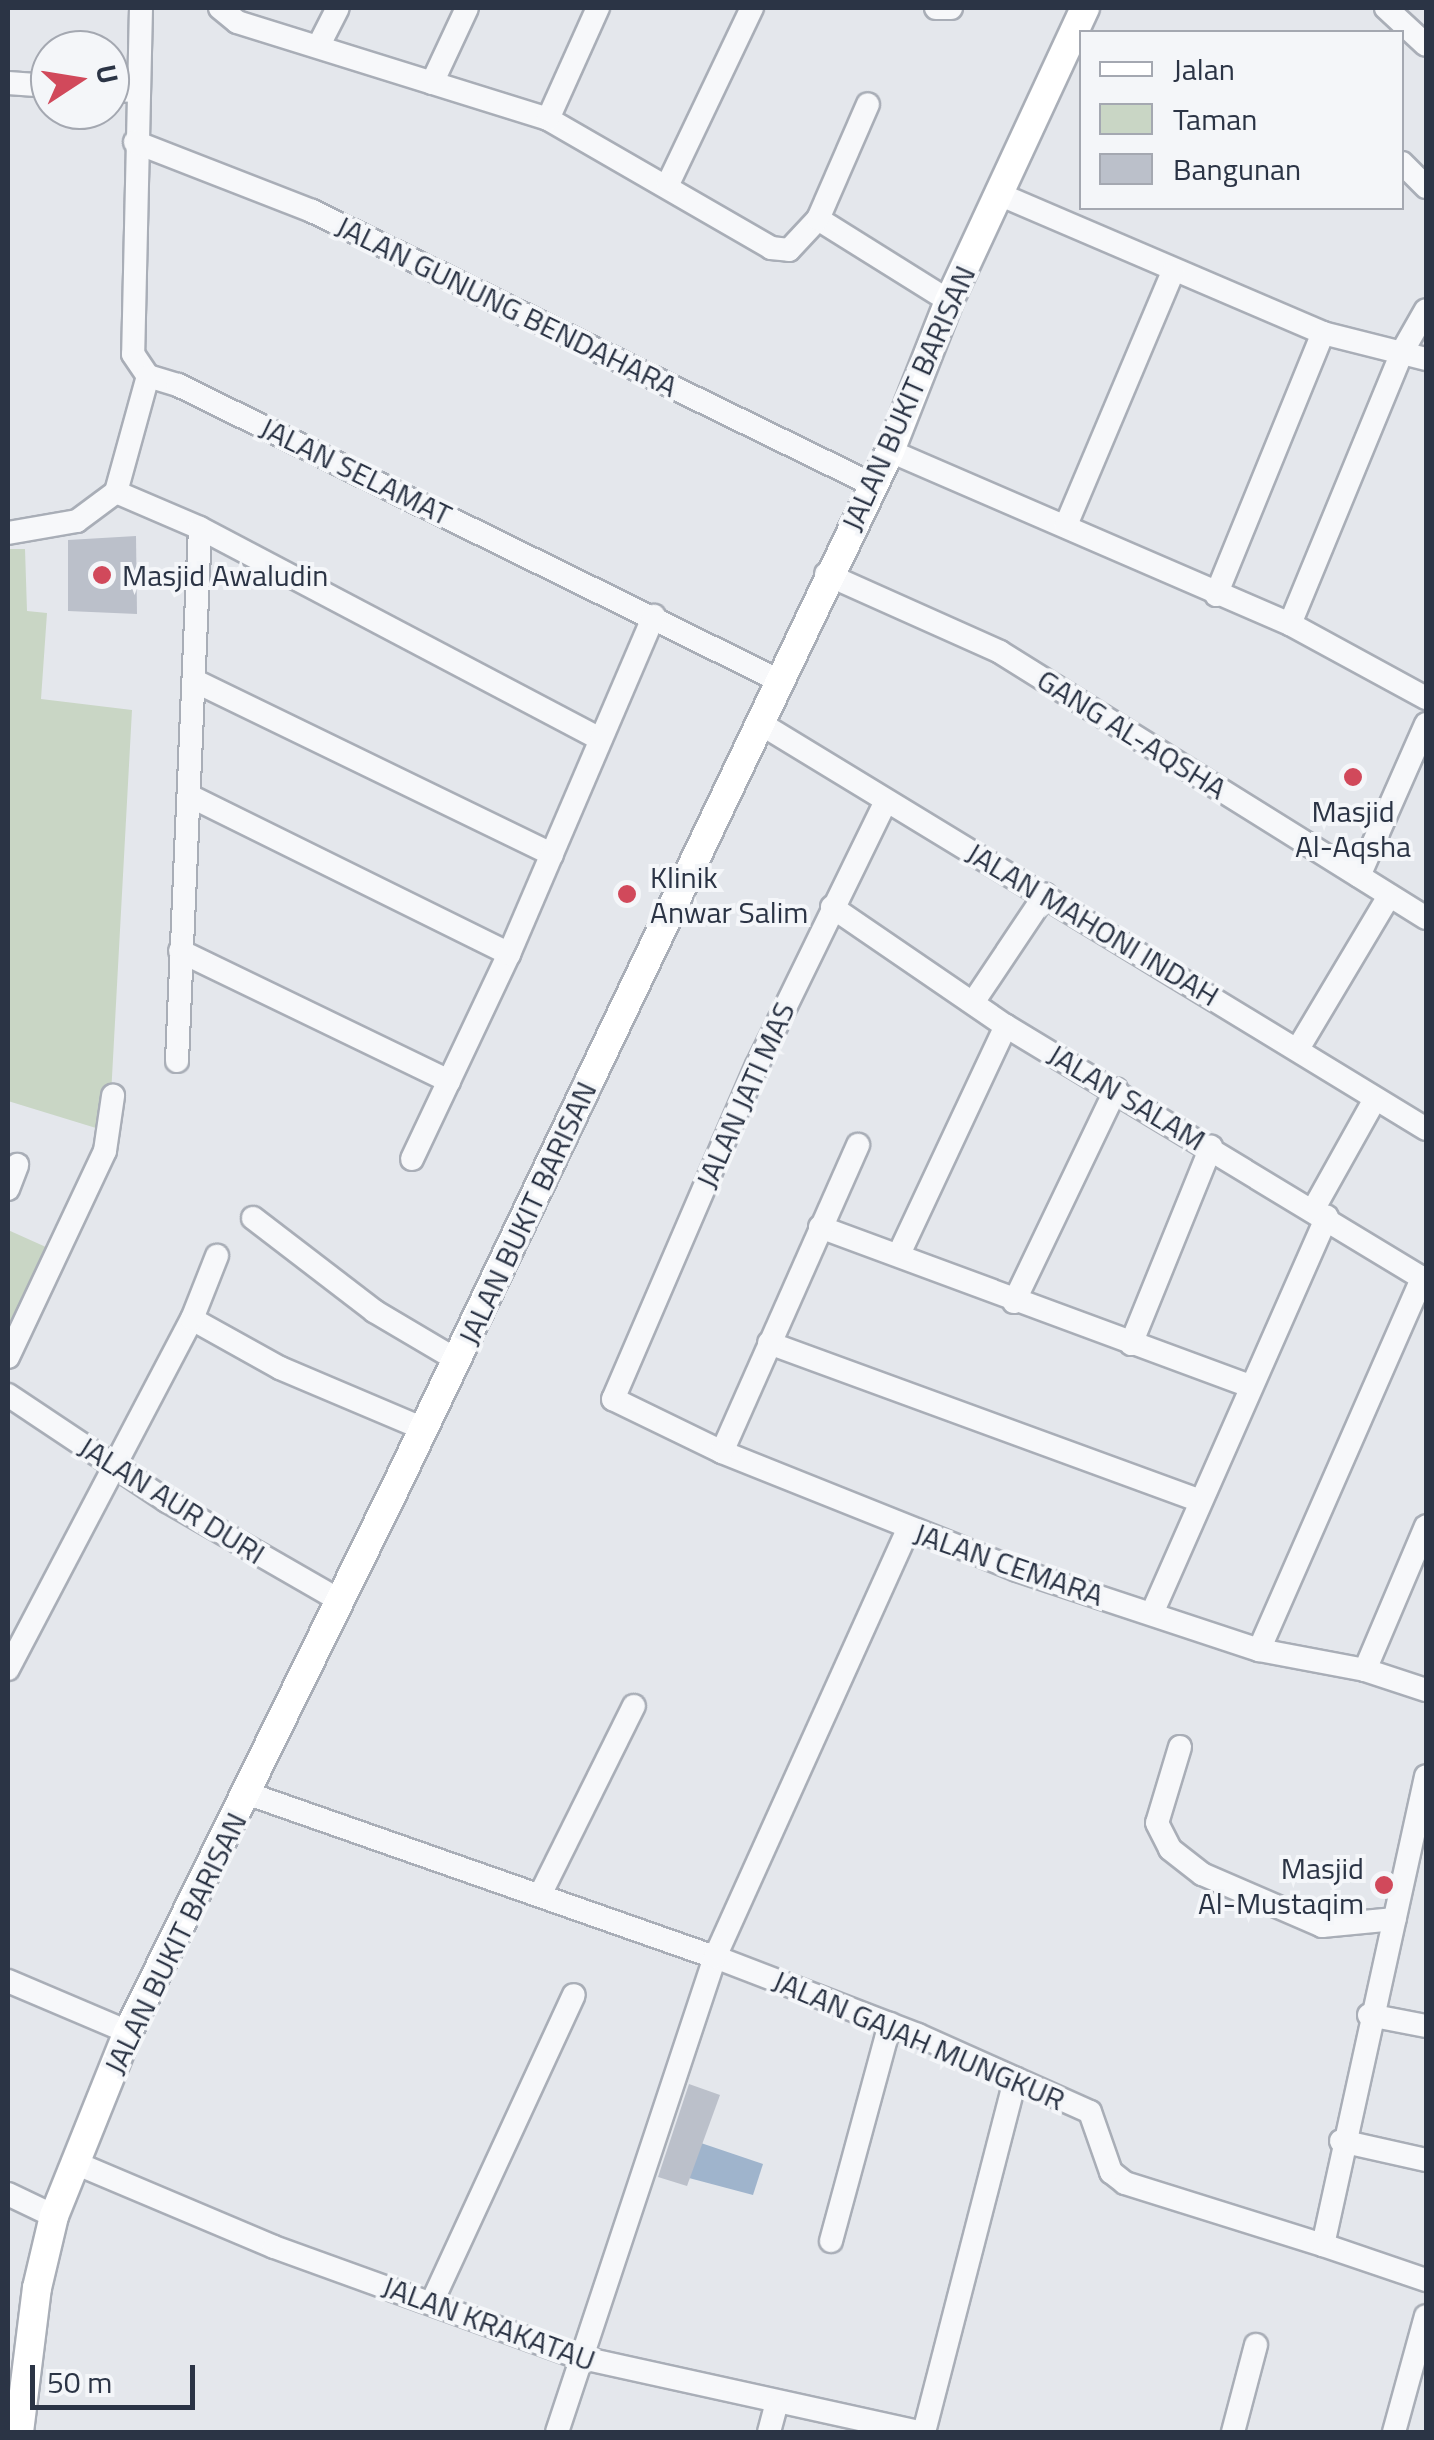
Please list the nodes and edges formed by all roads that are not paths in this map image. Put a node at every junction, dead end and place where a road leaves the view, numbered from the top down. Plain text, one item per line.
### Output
1 (141, 8) edge
2 (220, 8) edge
3 (338, 8) edge
4 (467, 8) edge
5 (598, 8) edge
6 (752, 8) edge
7 (936, 8) edge
8 (951, 8) edge
9 (1085, 8) edge
10 (1386, 8) edge
11 (320, 43) junction
12 (1426, 46) edge
13 (432, 83) junction
14 (130, 91) edge
15 (138, 91) junction
16 (868, 104) dead end
17 (548, 119) junction
18 (135, 142) junction
19 (1404, 165) edge
20 (668, 184) junction
21 (1426, 187) edge
22 (1001, 195) junction
23 (818, 219) junction
24 (1173, 272) junction
25 (949, 301) junction
26 (1426, 310) edge
27 (1323, 332) junction
28 (1402, 352) junction
29 (1426, 359) edge
30 (148, 376) junction
31 (890, 451) junction
32 (873, 485) junction
33 (116, 492) junction
34 (1066, 525) junction
35 (200, 528) junction
36 (8, 533) edge
37 (826, 574) junction
38 (1216, 596) junction
39 (654, 616) junction
40 (1290, 624) junction
41 (776, 679) junction
42 (195, 681) junction
43 (1426, 698) edge
44 (758, 722) junction
45 (1426, 724) edge
46 (600, 740) junction
47 (192, 797) junction
48 (886, 801) junction
49 (552, 854) junction
50 (1358, 876) junction
51 (1045, 896) junction
52 (1389, 896) junction
53 (832, 907) junction
54 (1426, 918) edge
55 (180, 950) junction
56 (509, 954) junction
57 (974, 1002) junction
58 (1006, 1026) junction
59 (1299, 1047) junction
60 (177, 1060) dead end
61 (449, 1080) junction
62 (1116, 1089) junction
63 (113, 1096) dead end
64 (1375, 1099) junction
65 (1426, 1129) edge
66 (858, 1145) dead end
67 (1211, 1147) junction
68 (412, 1159) dead end
69 (16, 1166) dead end
70 (8, 1189) edge
71 (1320, 1214) junction
72 (253, 1218) dead end
73 (820, 1228) junction
74 (899, 1254) junction
75 (216, 1256) dead end
76 (1424, 1278) edge
77 (1014, 1302) junction
78 (192, 1320) junction
79 (769, 1343) junction
80 (1131, 1344) junction
81 (8, 1356) edge
82 (457, 1360) junction
83 (1249, 1386) junction
84 (612, 1392) joint
85 (8, 1395) edge
86 (424, 1429) junction
87 (722, 1452) junction
88 (116, 1468) junction
89 (1198, 1500) junction
90 (1426, 1526) edge
91 (908, 1530) junction
92 (339, 1600) junction
93 (1153, 1612) junction
94 (1259, 1650) junction
95 (8, 1668) edge
96 (1365, 1670) junction
97 (1426, 1690) edge
98 (634, 1706) dead end
99 (1180, 1747) dead end
100 (1426, 1776) edge
101 (248, 1794) junction
102 (540, 1895) junction
103 (1395, 1919) junction
104 (715, 1956) junction
105 (8, 1980) edge
106 (574, 1995) dead end
107 (1369, 2015) junction
108 (890, 2024) junction
109 (1426, 2026) edge
110 (128, 2032) junction
111 (1015, 2079) junction
112 (1342, 2141) junction
113 (1426, 2160) edge
114 (73, 2162) junction
115 (8, 2194) edge
116 (54, 2216) junction
117 (831, 2242) dead end
118 (1323, 2245) junction
119 (1426, 2280) edge
120 (432, 2302) junction
121 (1426, 2316) edge
122 (1256, 2345) dead end
123 (578, 2358) junction
124 (776, 2406) junction
125 (19, 2432) edge
126 (557, 2432) edge
127 (769, 2432) edge
128 (922, 2432) edge
129 (1232, 2432) edge
130 (1394, 2432) edge

1 - 15 street
2 - 11 street
3 - 11 street
4 - 13 street
5 - 17 street
6 - 20 street
7 - 8 street
9 - 22 main road, JALAN BUKIT BARISAN
10 - 12 street
11 - 13 street
13 - 17 street
14 - 15 street
15 - 18 street
16 - 23 street
17 - 20 street
18 - 30 street
18 - 32 street, JALAN GUNUNG BENDAHARA
19 - 21 street
20 - 23 street
22 - 24 street
22 - 25 main road, JALAN BUKIT BARISAN
23 - 25 street
24 - 27 street
24 - 34 street
25 - 31 main road, JALAN BUKIT BARISAN
26 - 28 street
27 - 28 street
27 - 38 street
28 - 29 street
28 - 40 street
30 - 33 street
30 - 39 street, JALAN SELAMAT
31 - 32 main road, JALAN BUKIT BARISAN
31 - 34 street
32 - 37 main road, JALAN BUKIT BARISAN
33 - 35 street
33 - 36 street
34 - 38 street
35 - 42 street
35 - 46 street
37 - 41 main road, JALAN BUKIT BARISAN
37 - 50 street, GANG AL-AQSHA
38 - 40 street
39 - 41 street, JALAN SELAMAT
39 - 46 street
40 - 43 street
41 - 44 main road, JALAN BUKIT BARISAN
42 - 47 street
42 - 49 street
44 - 48 street, JALAN MAHONI INDAH
44 - 82 main road, JALAN BUKIT BARISAN
45 - 50 street
46 - 49 street
47 - 55 street
47 - 56 street
48 - 51 street, JALAN MAHONI INDAH
48 - 53 street, JALAN JATI MAS
49 - 56 street
50 - 52 street, GANG AL-AQSHA
51 - 57 street
51 - 59 street, JALAN MAHONI INDAH
52 - 54 street, GANG AL-AQSHA
52 - 59 street
53 - 57 street, JALAN SALAM
53 - 84 street, JALAN JATI MAS
55 - 60 street
55 - 61 street
56 - 61 street
57 - 58 street, JALAN SALAM
58 - 62 street, JALAN SALAM
58 - 74 street
59 - 64 street, JALAN MAHONI INDAH
61 - 68 street
62 - 67 street, JALAN SALAM
62 - 77 street
63 - 81 street
64 - 65 street, JALAN MAHONI INDAH
64 - 71 street
66 - 73 street
67 - 71 street, JALAN SALAM
67 - 80 street
69 - 70 street
71 - 76 street, JALAN SALAM
71 - 83 street
72 - 82 street
73 - 74 street
73 - 79 street
74 - 77 street
75 - 78 street
76 - 94 street
77 - 80 street
78 - 86 street
78 - 88 street
79 - 87 street
79 - 89 street
80 - 83 street
82 - 86 main road, JALAN BUKIT BARISAN
83 - 89 street
84 - 87 street, JALAN CEMARA
85 - 88 street, JALAN AUR DURI
86 - 92 main road, JALAN BUKIT BARISAN
87 - 91 street, JALAN CEMARA
88 - 92 street, JALAN AUR DURI
88 - 95 street
89 - 93 street
90 - 96 street
91 - 93 street, JALAN CEMARA
91 - 104 street
92 - 101 main road, JALAN BUKIT BARISAN
93 - 94 street, JALAN CEMARA
94 - 96 street, JALAN CEMARA
96 - 97 street, JALAN CEMARA
98 - 102 street
99 - 103 street
100 - 103 street
101 - 102 street, JALAN GAJAH MUNGKUR
101 - 110 main road, JALAN BUKIT BARISAN
102 - 104 street, JALAN GAJAH MUNGKUR
103 - 107 street
104 - 108 street, JALAN GAJAH MUNGKUR
104 - 123 street
105 - 110 street
106 - 120 street
107 - 109 street
107 - 112 street
108 - 111 street, JALAN GAJAH MUNGKUR
108 - 117 street
110 - 114 main road, JALAN BUKIT BARISAN
111 - 118 street, JALAN GAJAH MUNGKUR
111 - 128 street
112 - 113 street
112 - 118 street
114 - 116 main road, JALAN BUKIT BARISAN
114 - 120 street, JALAN KRAKATAU
115 - 116 street
116 - 125 main road, JALAN BUKIT BARISAN
118 - 119 street, JALAN GAJAH MUNGKUR
120 - 123 street, JALAN KRAKATAU
121 - 130 street
122 - 129 street
123 - 124 street, JALAN KRAKATAU
123 - 126 street
124 - 127 street
124 - 128 street, JALAN KRAKATAU

